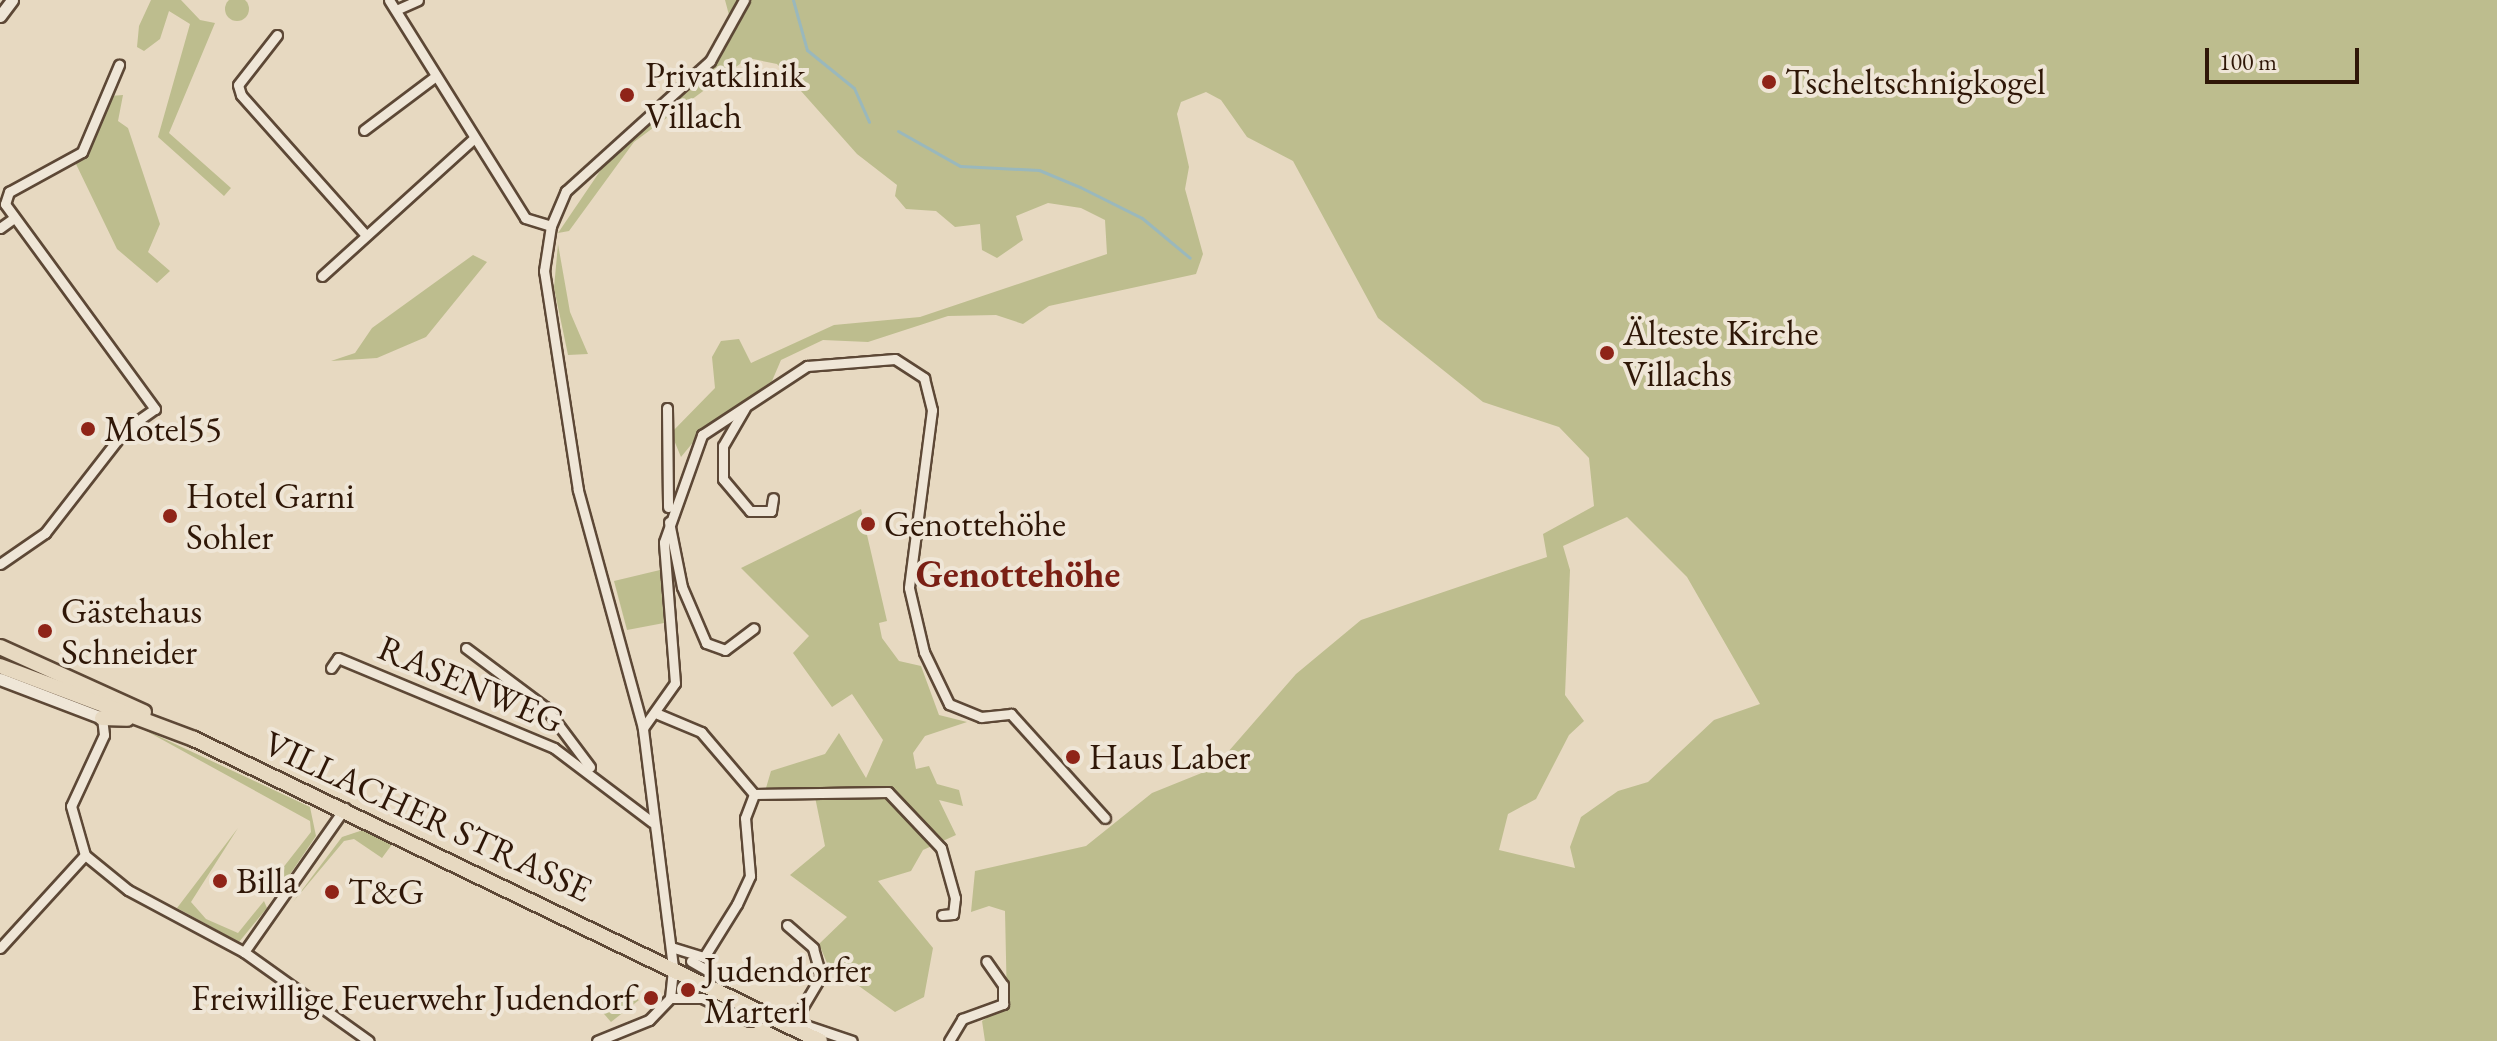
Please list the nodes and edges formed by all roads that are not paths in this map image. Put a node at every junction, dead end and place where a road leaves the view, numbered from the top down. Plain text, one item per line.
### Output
1 (12, 0) edge
2 (389, 0) edge
3 (418, 0) edge
4 (744, 0) edge
5 (396, 10) junction
6 (0, 16) edge
7 (277, 35) dead end
8 (119, 65) dead end
9 (436, 76) junction
10 (364, 130) dead end
11 (474, 138) junction
12 (11, 220) junction
13 (551, 226) junction
14 (0, 228) edge
15 (365, 234) junction
16 (322, 276) dead end
17 (752, 398) junction
18 (667, 408) dead end
19 (773, 498) dead end
20 (668, 516) junction
21 (0, 564) edge
22 (754, 628) dead end
23 (0, 647) edge
24 (466, 648) dead end
25 (0, 666) edge
26 (331, 668) dead end
27 (0, 679) edge
28 (658, 714) junction
29 (102, 718) junction
30 (147, 721) junction
31 (643, 728) junction
32 (194, 739) junction
33 (592, 770) junction
34 (754, 794) junction
35 (345, 808) junction
36 (1105, 818) dead end
37 (652, 822) junction
38 (85, 855) junction
39 (942, 915) dead end
40 (787, 925) dead end
41 (671, 947) junction
42 (0, 948) edge
43 (244, 952) junction
44 (692, 957) junction
45 (986, 961) dead end
46 (673, 967) junction
47 (722, 979) dead end
48 (670, 998) junction
49 (759, 1010) junction
50 (793, 1022) junction
51 (369, 1041) edge
52 (597, 1041) edge
53 (820, 1041) edge
54 (852, 1041) edge
55 (949, 1041) edge

1 - 6 street
2 - 5 street
3 - 5 street
4 - 13 street
5 - 9 street
7 - 15 street
8 - 12 street
9 - 10 street
9 - 11 street
11 - 13 street
11 - 15 street
12 - 14 street
12 - 21 street
13 - 31 street
15 - 16 street
17 - 19 street
17 - 20 street
17 - 36 street
18 - 20 street
20 - 22 street
20 - 28 street
23 - 32 main road
24 - 33 street, RASENWEG
25 - 30 main road, VILLACHER STRASSE
26 - 33 street, RASENWEG
27 - 29 street
28 - 31 street
28 - 34 street
29 - 30 main road
29 - 38 street
30 - 32 main road, VILLACHER STRASSE
31 - 37 street
32 - 35 main road, VILLACHER STRASSE
33 - 37 street, RASENWEG
34 - 39 street
34 - 44 street
35 - 43 street
35 - 46 main road, VILLACHER STRASSE
37 - 41 street
38 - 42 street
38 - 43 street
40 - 50 street
41 - 44 street
41 - 46 street
43 - 51 street
44 - 47 street
45 - 55 street
46 - 48 street
46 - 49 main road, VILLACHER STRASSE
48 - 49 street
48 - 52 street
49 - 50 main road, VILLACHER STRASSE
50 - 53 main road, VILLACHER STRASSE
50 - 54 street

